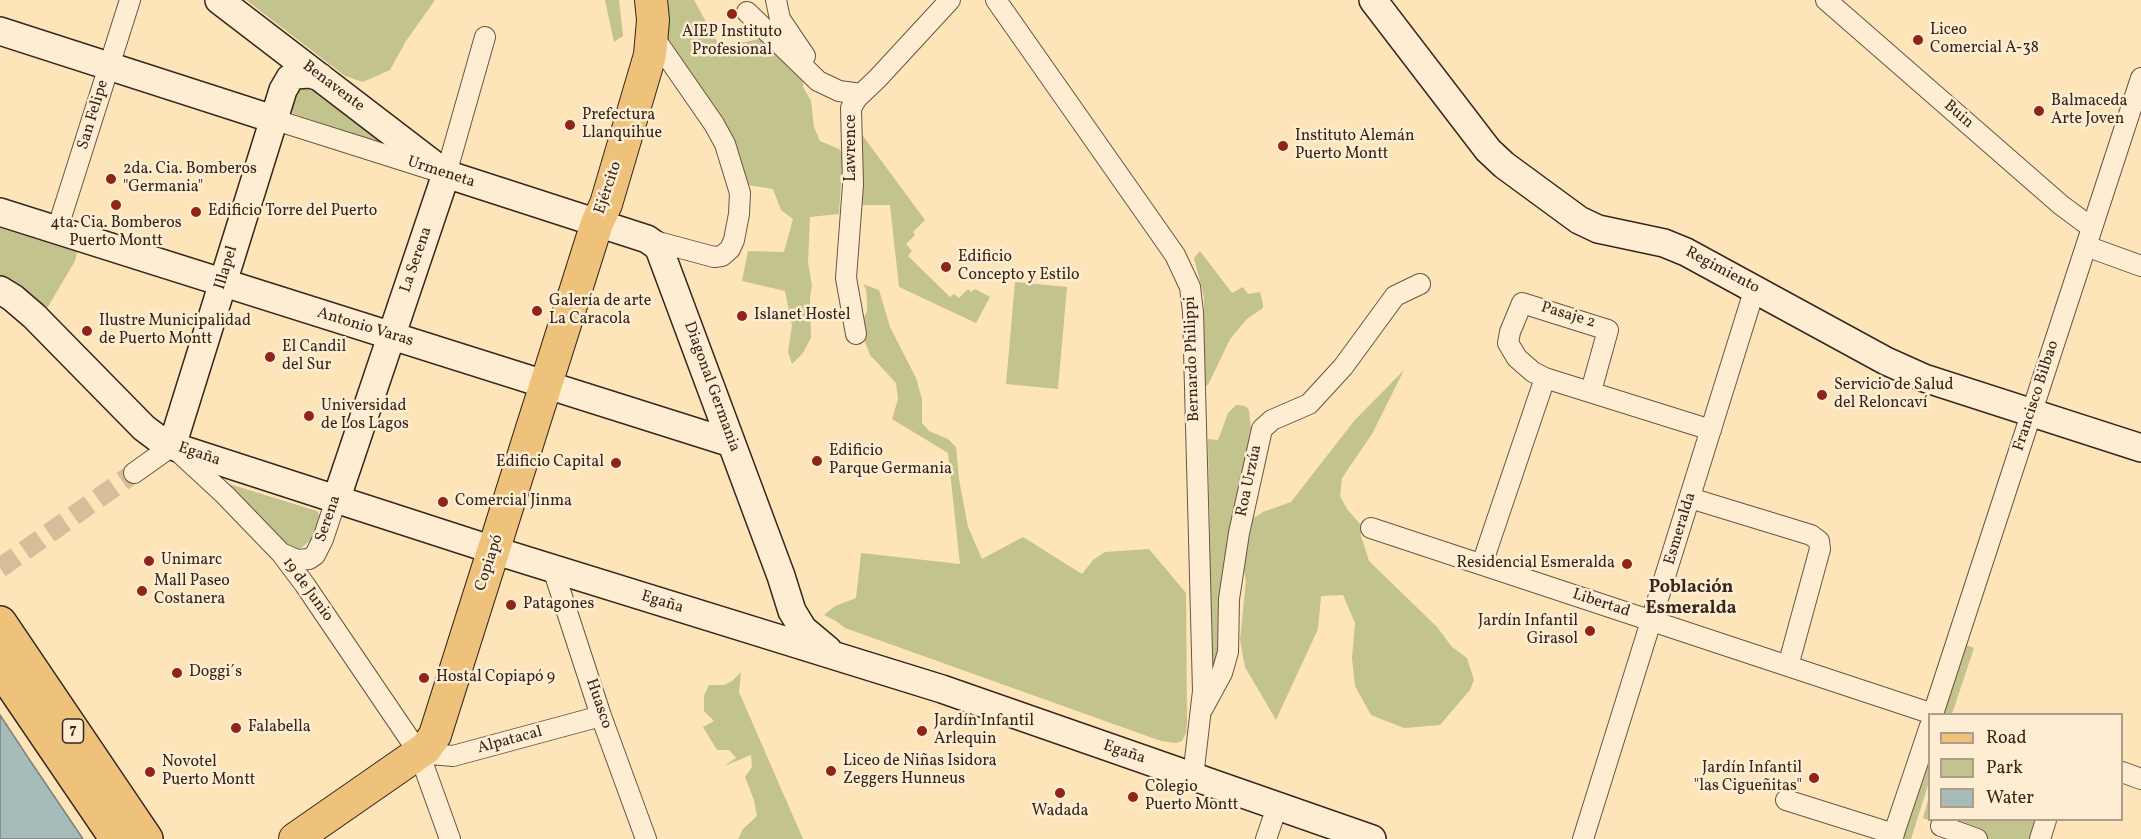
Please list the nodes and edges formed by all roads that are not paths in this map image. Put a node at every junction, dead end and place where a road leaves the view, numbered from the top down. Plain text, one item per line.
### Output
1 (130, 0) edge
2 (219, 0) edge
3 (633, 0) edge
4 (651, 0) edge
5 (776, 0) edge
6 (950, 0) edge
7 (996, 0) edge
8 (1373, 0) edge
9 (1826, 0) edge
10 (747, 12) dead end
11 (0, 32) edge
12 (653, 36) junction
13 (485, 37) dead end
14 (109, 66) junction
15 (320, 77) junction
16 (2141, 78) edge
17 (861, 94) junction
18 (279, 121) junction
19 (446, 174) junction
20 (0, 212) edge
21 (597, 222) junction
22 (57, 230) junction
23 (2089, 237) junction
24 (647, 239) junction
25 (2141, 266) edge
26 (222, 284) junction
27 (1419, 284) dead end
28 (1755, 288) junction
29 (0, 290) edge
30 (856, 334) dead end
31 (391, 336) junction
32 (1545, 378) junction
33 (546, 385) junction
34 (1591, 391) junction
35 (2032, 412) junction
36 (1711, 430) junction
37 (731, 443) junction
38 (172, 446) junction
39 (2141, 448) edge
40 (134, 473) tunnel mouth
41 (339, 490) junction
42 (1690, 498) junction
43 (1371, 528) dead end
44 (494, 550) junction
45 (281, 553) junction
46 (1482, 564) junction
47 (553, 569) junction
48 (789, 600) junction
49 (1652, 621) junction
50 (0, 623) edge
51 (749, 630) junction
52 (842, 658) junction
53 (1788, 666) junction
54 (0, 667) edge
55 (877, 668) junction
56 (1202, 711) junction
57 (1930, 713) edge
58 (1933, 713) edge
59 (601, 716) junction
60 (1928, 729) edge
61 (419, 753) junction
62 (2123, 773) edge
63 (1193, 777) junction
64 (2141, 779) edge
65 (1786, 800) dead end
66 (1277, 807) junction
67 (2045, 821) edge
68 (1941, 826) dead end
69 (1584, 835) edge
70 (1893, 836) edge
71 (117, 839) edge
72 (146, 839) edge
73 (295, 839) edge
74 (450, 839) edge
75 (646, 839) edge
76 (1266, 839) edge
77 (1372, 839) edge
78 (1977, 839) edge
79 (2040, 839) edge

1 - 14 street, San Felipe
2 - 15 main road, Benavente
3 - 21 main road, Ejército
4 - 12 main road, Ejército
5 - 17 street
6 - 17 street, Lawrence
7 - 56 street, Bernardo Philippi
8 - 28 main road, Regimiento
9 - 23 street, Buin
10 - 17 street
11 - 14 main road, Urmeneta
12 - 21 main road, Ejército
12 - 24 street
13 - 19 street, La Serena
14 - 18 main road, Urmeneta
14 - 22 street, San Felipe
15 - 18 main road, Illapel
15 - 19 main road, Benavente
16 - 23 street, Francisco Bilbao
17 - 30 street, Lawrence
18 - 19 street, Urmeneta
18 - 26 main road, Illapel
19 - 21 main road, Urmeneta
19 - 31 main road, La Serena
20 - 22 main road, Antonio Varas
21 - 24 main road
21 - 33 main road, Copiapó
22 - 26 main road, Antonio Varas
23 - 25 street, Buin
23 - 35 street, Francisco Bilbao
24 - 37 main road, Diagonal Germania
26 - 31 main road, Antonio Varas
26 - 38 main road, Illapel
27 - 56 street, Roa Urzúa
28 - 35 main road, Regimiento
28 - 36 street, Esmeralda
29 - 38 main road, Egaña
31 - 33 main road, Antonio Varas
31 - 41 main road, La Serena
32 - 34 street
32 - 34 street, Pasaje 2
32 - 46 street
33 - 37 main road, Antonio Varas
33 - 44 main road, Copiapó
34 - 36 street
35 - 39 main road, Regimiento
35 - 58 street, Francisco Bilbao
36 - 42 street, Esmeralda
37 - 48 main road, Diagonal Germania
38 - 40 street
38 - 41 main road, Egaña
38 - 45 street, 19 de Junio
41 - 44 main road, Egaña
41 - 45 street, Serena
42 - 49 street, Esmeralda
42 - 53 street
43 - 46 street, Libertad
44 - 47 main road, Egaña
44 - 61 main road, Copiapó
45 - 61 street, 19 de Junio
46 - 49 street, Libertad
47 - 51 main road, Egaña
47 - 59 street, Huasco
48 - 51 main road
48 - 52 main road, Diagonal Germania
48 - 55 main road, Diagonal Germania
49 - 53 street, Libertad
49 - 69 street, Esmeralda
50 - 72 highway, 7
51 - 52 main road, Egaña
52 - 55 main road, Egaña
53 - 57 street, Libertad
54 - 71 highway, 7
55 - 63 main road, Egaña
56 - 63 street, Bernardo Philippi
59 - 61 street, Alpatacal
59 - 75 street, Huasco
60 - 70 street
61 - 73 main road, Copiapó
61 - 74 street, 19 de Junio
62 - 64 street
63 - 66 main road, Egaña
65 - 70 street
66 - 76 street
66 - 77 main road, Egaña
67 - 79 street
68 - 78 street

